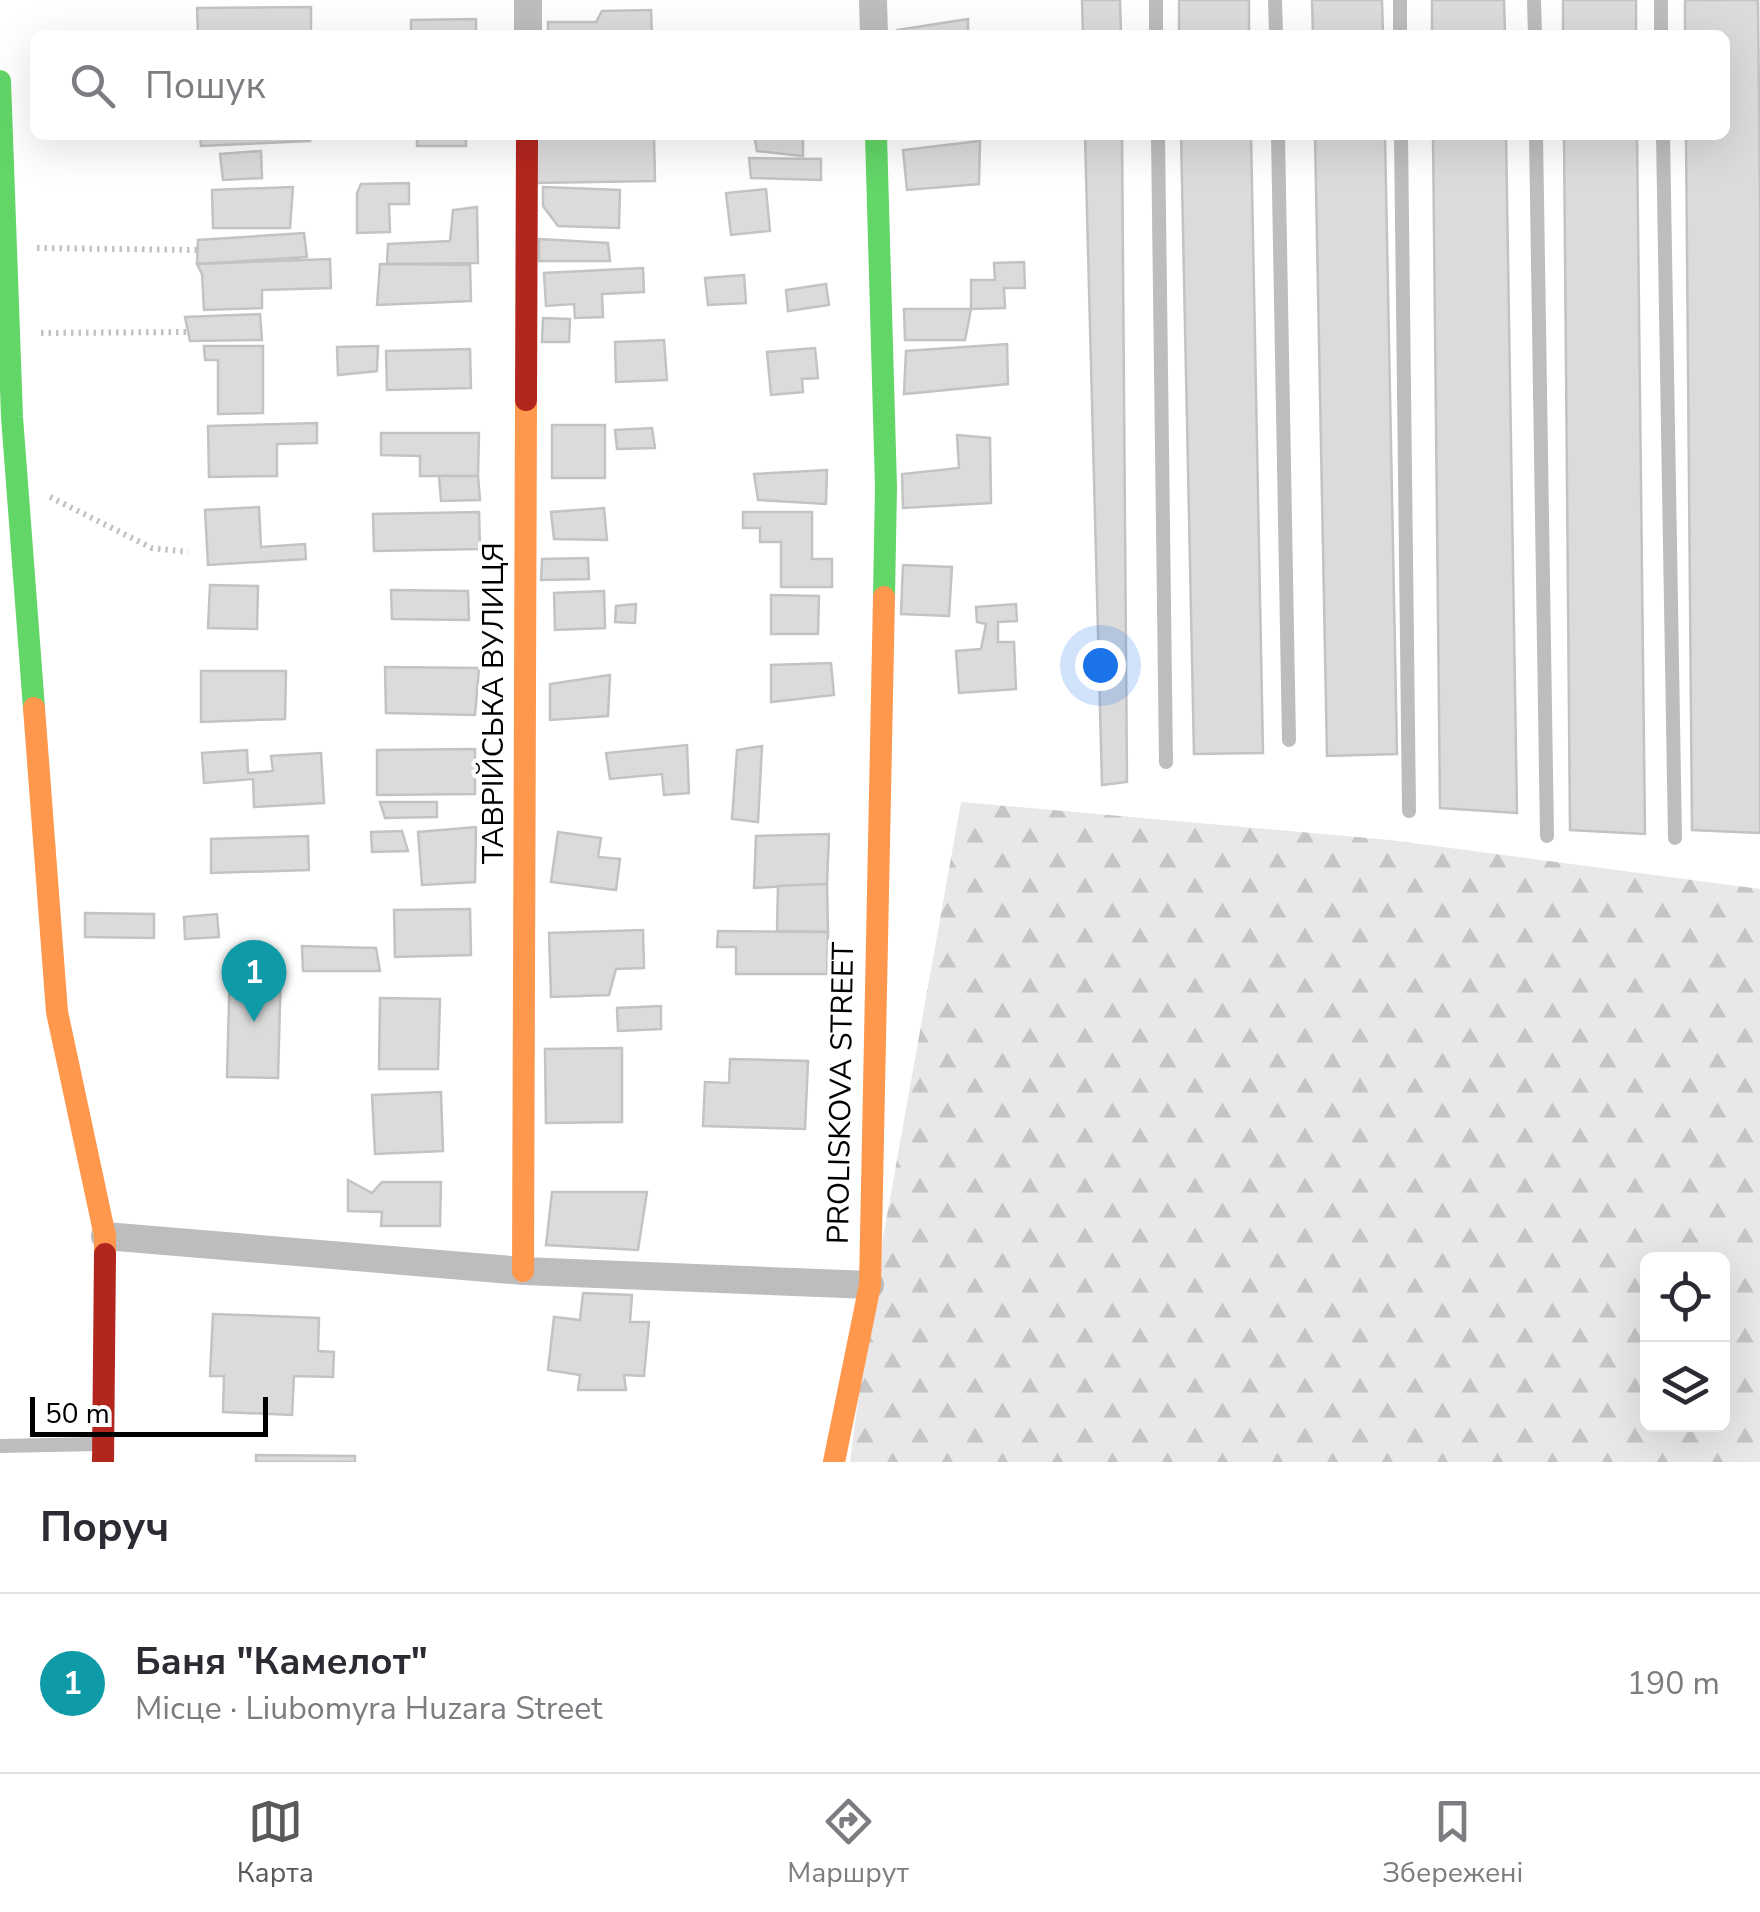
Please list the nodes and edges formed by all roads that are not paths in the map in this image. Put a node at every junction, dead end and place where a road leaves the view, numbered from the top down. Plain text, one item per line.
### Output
1 (528, 0) edge
2 (873, 0) edge
3 (1156, 0) edge
4 (1275, 0) edge
5 (1400, 0) edge
6 (1534, 0) edge
7 (1661, 0) edge
8 (528, 30) edge
9 (874, 30) edge
10 (1156, 30) edge
11 (1276, 30) edge
12 (1400, 30) edge
13 (1535, 30) edge
14 (1661, 30) edge
15 (0, 81) edge
16 (527, 140) edge
17 (876, 140) edge
18 (1158, 140) edge
19 (1278, 140) edge
20 (1402, 140) edge
21 (1536, 140) edge
22 (1663, 140) edge
23 (6, 417) edge
24 (1289, 740) dead end
25 (1166, 762) dead end
26 (1409, 811) dead end
27 (1547, 836) dead end
28 (1675, 838) dead end
29 (105, 1236) junction
30 (523, 1271) junction
31 (870, 1285) junction
32 (0, 1446) edge
33 (103, 1453) edge
34 (834, 1462) edge

1 - 8 street
2 - 9 street
3 - 10 lane
4 - 11 lane
5 - 12 lane
6 - 13 lane
7 - 14 lane
15 - 23 street
16 - 30 street, ТАВРІЙСЬКА ВУЛИЦЯ
17 - 31 street, PROLISKOVA STREET
18 - 25 lane
19 - 24 lane
20 - 26 lane
21 - 27 lane
22 - 28 lane
23 - 29 street
29 - 30 street, PROLISKOVA STREET
29 - 33 street
30 - 31 street, PROLISKOVA STREET
31 - 34 street
32 - 33 lane

